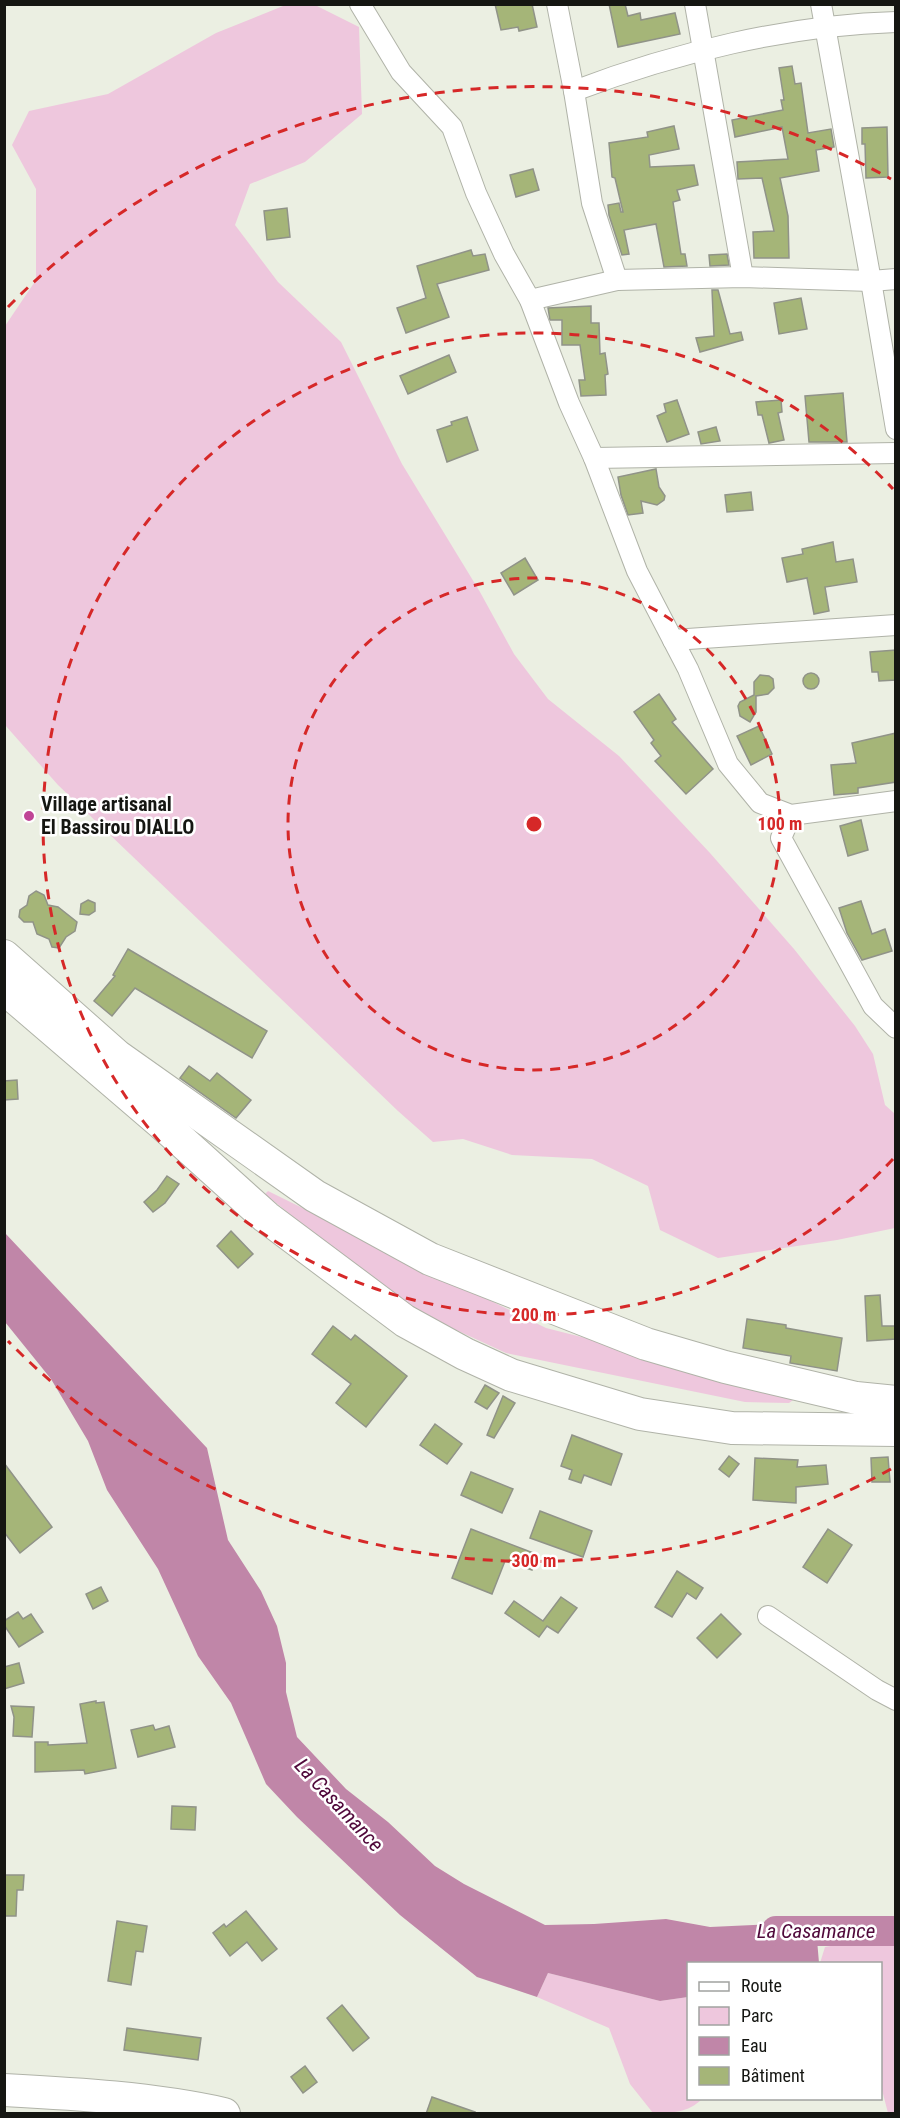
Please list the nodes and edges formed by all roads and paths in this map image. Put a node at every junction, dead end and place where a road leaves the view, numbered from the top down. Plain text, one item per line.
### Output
1 (360, 4) edge
2 (557, 4) edge
3 (694, 4) edge
4 (821, 4) edge
5 (896, 22) edge
6 (825, 28) junction
7 (704, 51) junction
8 (574, 91) junction
9 (743, 277) junction
10 (896, 279) edge
11 (617, 280) junction
12 (871, 281) junction
13 (530, 300) junction
14 (896, 429) edge
15 (896, 453) edge
16 (594, 458) junction
17 (896, 625) edge
18 (673, 640) junction
19 (896, 801) edge
20 (791, 816) junction
21 (4, 956) edge
22 (4, 988) edge
23 (896, 1028) edge
24 (896, 1402) edge
25 (896, 1430) edge
26 (768, 1616) dead end
27 (896, 1700) edge
28 (4, 2090) edge
29 (224, 2114) edge

1 - 13 street
2 - 8 street
3 - 7 street
4 - 6 street
5 - 6 street
6 - 7 street
6 - 12 street
7 - 8 street
7 - 9 street
8 - 11 street
9 - 11 street
9 - 12 street
10 - 12 street
11 - 13 street
12 - 14 street
13 - 16 street
15 - 16 street
16 - 18 street
17 - 18 street
18 - 20 street
19 - 20 street
20 - 23 street
21 - 24 main road
22 - 25 main road
26 - 27 street
28 - 29 main road

